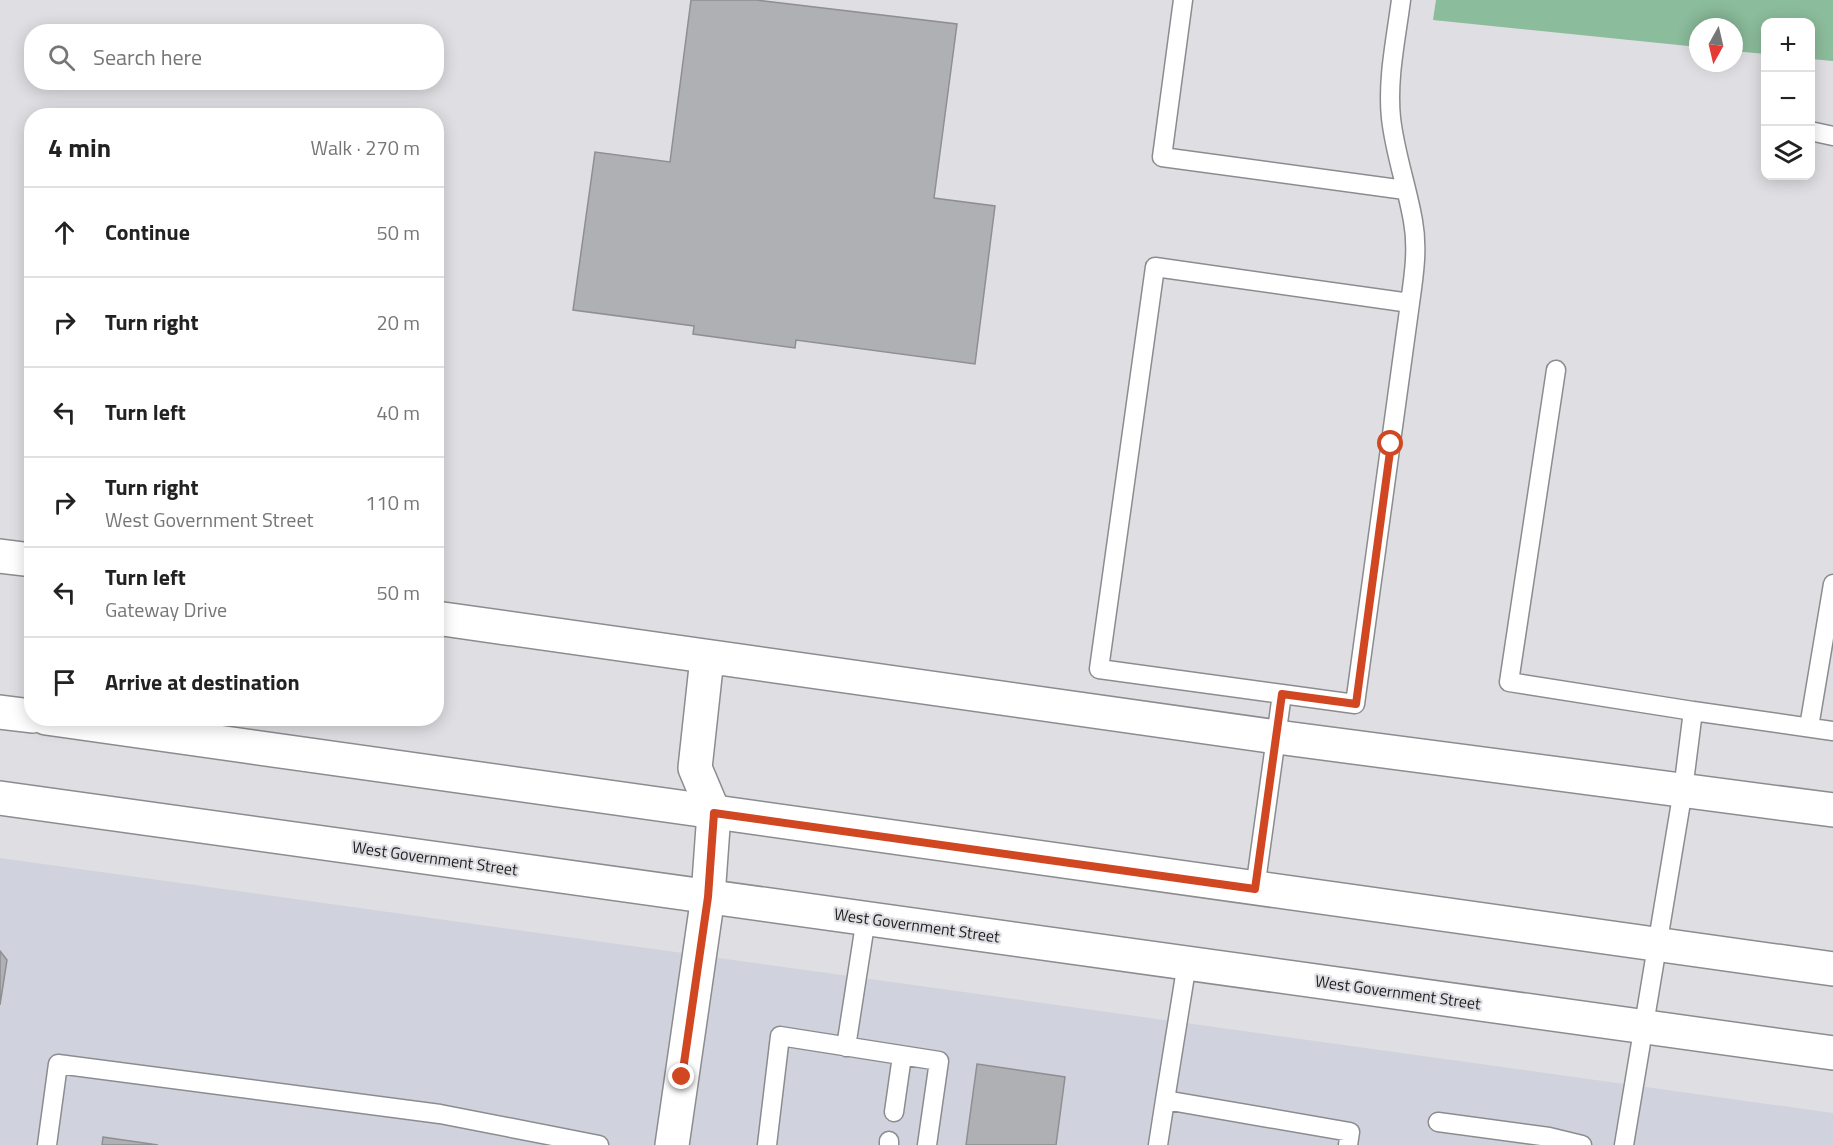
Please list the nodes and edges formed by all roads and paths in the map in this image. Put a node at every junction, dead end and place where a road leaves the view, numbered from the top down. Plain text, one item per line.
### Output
1 (1183, 0) edge
2 (1401, 0) edge
3 (1815, 132) edge
4 (1833, 135) edge
5 (1405, 190) junction
6 (1410, 303) junction
7 (1556, 370) dead end
8 (0, 556) edge
9 (24, 559) edge
10 (1833, 585) edge
11 (444, 619) edge
12 (707, 658) junction
13 (1282, 694) junction
14 (1693, 711) junction
15 (0, 712) edge
16 (24, 715) edge
17 (102, 726) edge
18 (1809, 727) junction
19 (1833, 731) edge
20 (1276, 737) junction
21 (1683, 790) junction
22 (0, 798) edge
23 (1833, 810) edge
24 (714, 813) junction
25 (1255, 889) junction
26 (708, 897) junction
27 (866, 918) junction
28 (1657, 945) junction
29 (1187, 963) junction
30 (1833, 969) edge
31 (1644, 1026) junction
32 (846, 1047) junction
33 (1833, 1053) edge
34 (903, 1056) junction
35 (1165, 1100) junction
36 (894, 1112) dead end
37 (1438, 1122) dead end
38 (47, 1145) edge
39 (599, 1145) edge
40 (672, 1145) edge
41 (767, 1145) edge
42 (927, 1145) edge
43 (1158, 1145) edge
44 (1348, 1145) edge
45 (1582, 1145) edge
46 (1624, 1145) edge

1 - 5 lane
2 - 5 lane
3 - 4 lane
5 - 6 lane
6 - 13 lane
6 - 13 lane
7 - 14 lane
8 - 9 main road
10 - 18 lane
11 - 12 main road
12 - 20 main road
12 - 24 main road
13 - 20 lane
14 - 18 lane
14 - 21 lane
15 - 16 main road
17 - 24 main road
18 - 19 lane
20 - 21 main road
20 - 25 lane
21 - 23 main road
21 - 28 lane
22 - 26 main road, West Government Street
24 - 25 main road
24 - 26 main road
25 - 28 main road
26 - 27 main road, West Government Street
26 - 40 main road
27 - 29 main road, West Government Street
27 - 32 lane
28 - 30 main road
28 - 31 lane
29 - 31 main road, West Government Street
29 - 35 lane
31 - 33 main road, West Government Street
31 - 46 lane
32 - 34 lane
32 - 41 lane
34 - 36 lane
34 - 42 lane
35 - 43 lane
35 - 44 lane
37 - 45 lane
38 - 39 lane

